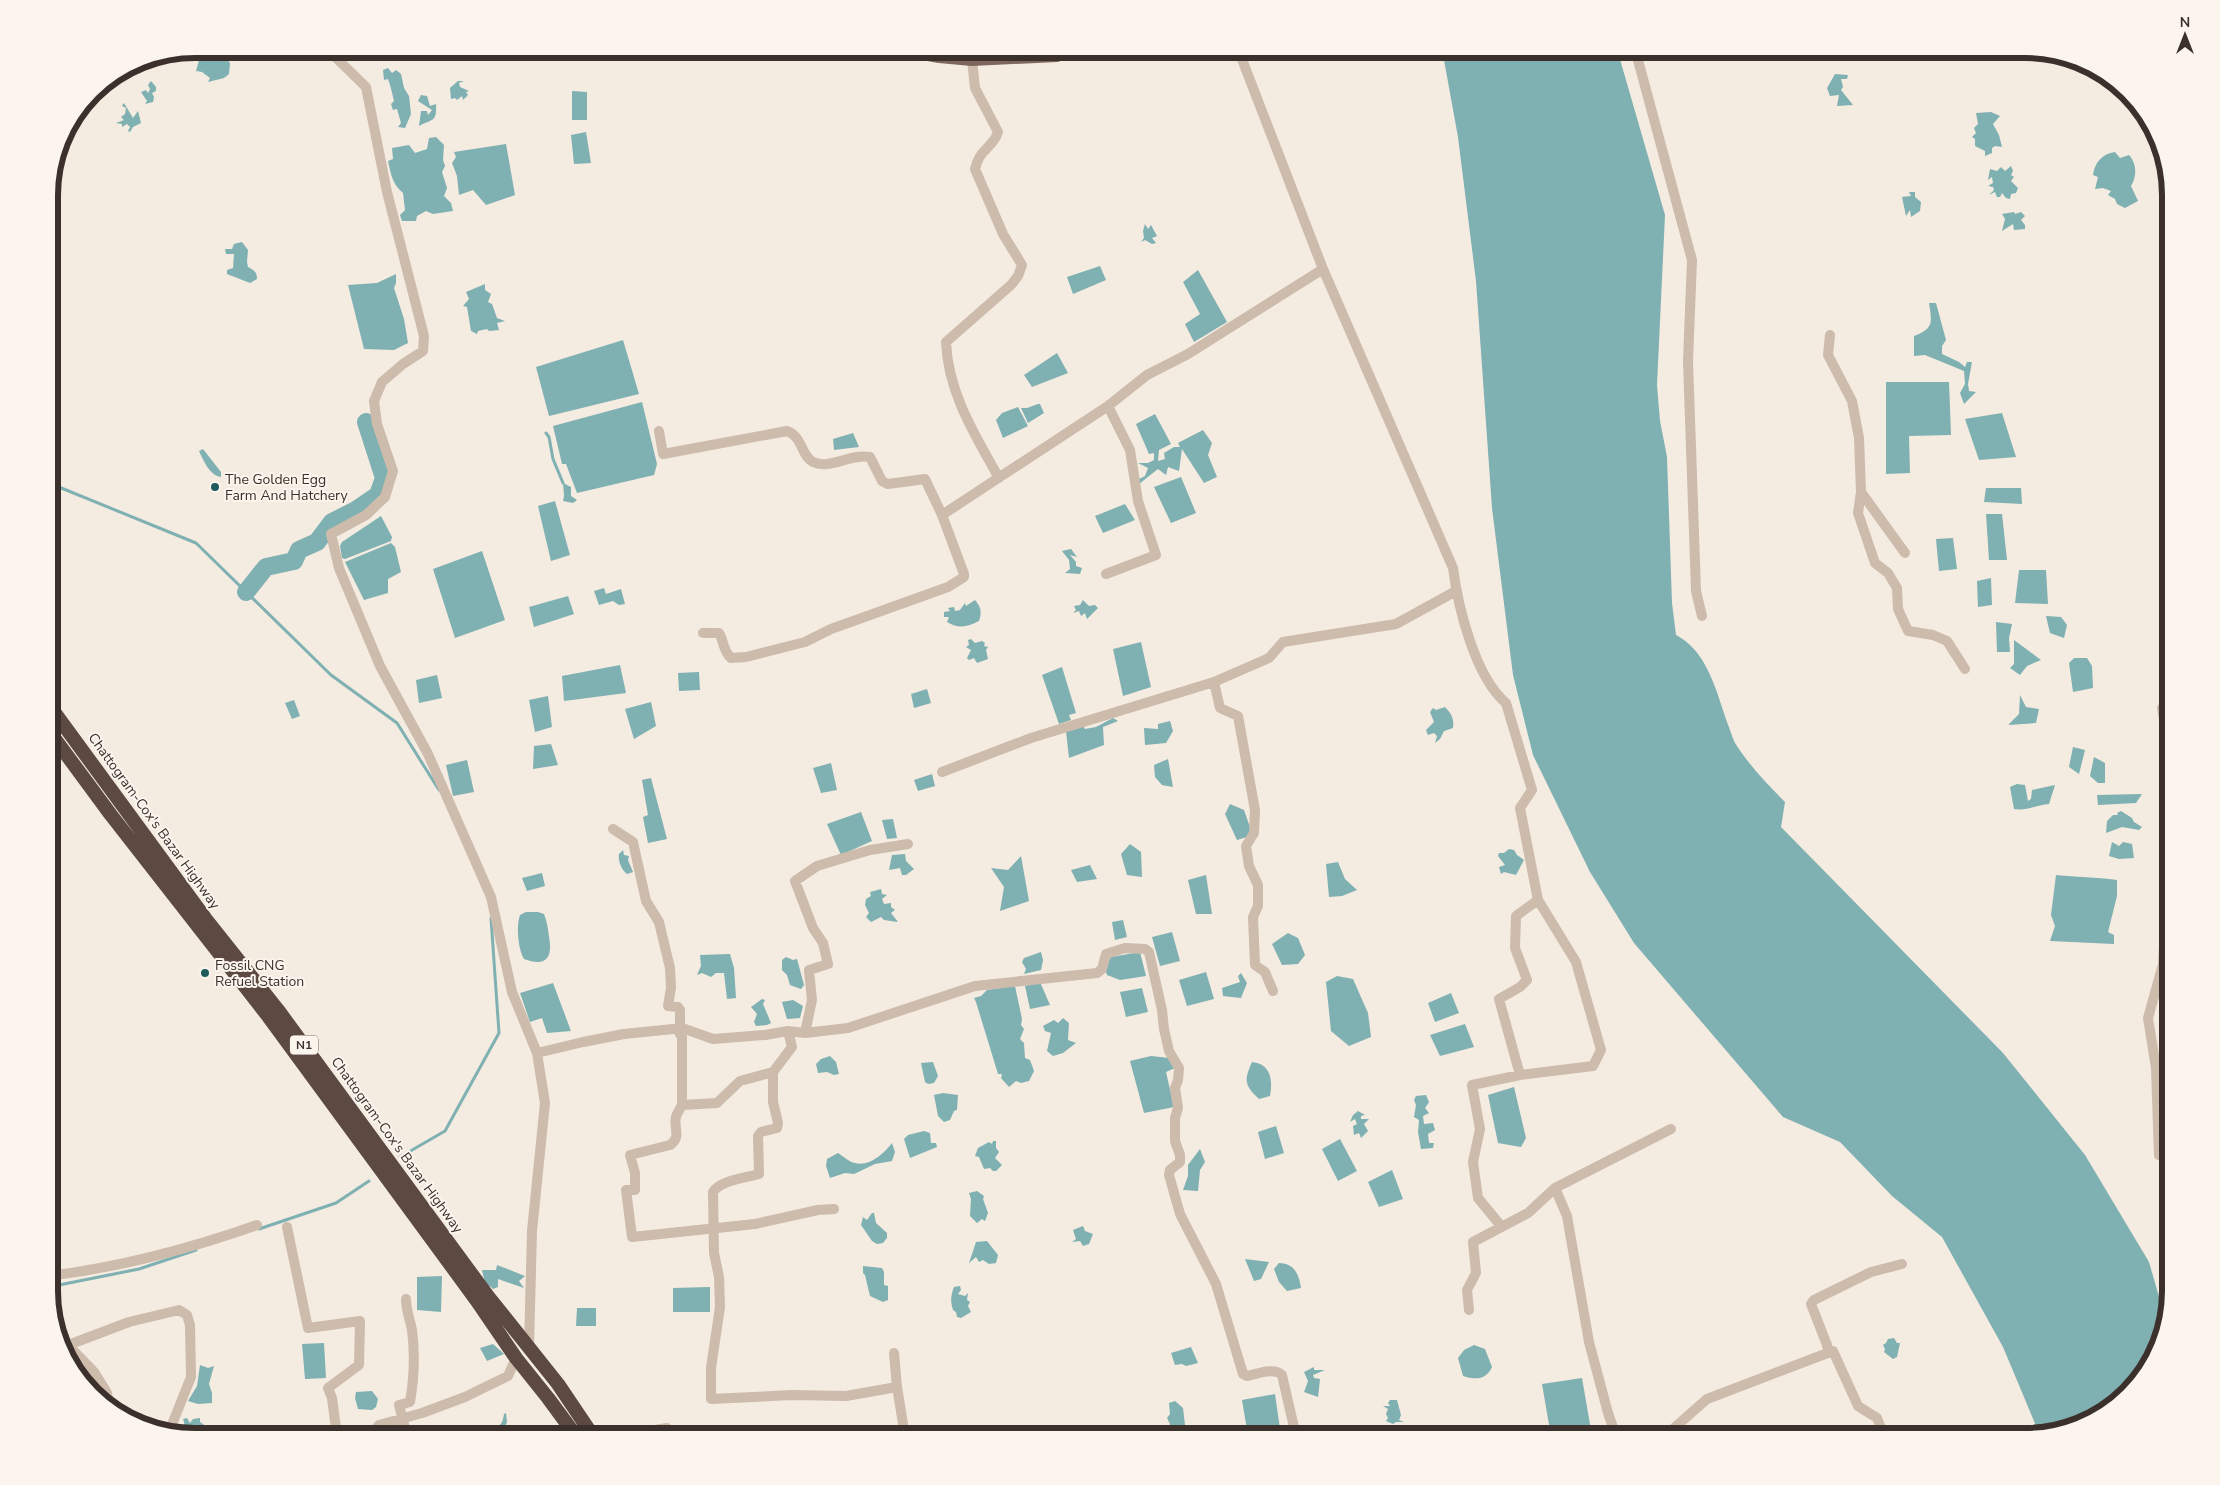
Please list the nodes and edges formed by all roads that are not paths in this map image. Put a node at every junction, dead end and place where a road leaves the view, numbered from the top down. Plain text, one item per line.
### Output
1 (336, 58) edge
2 (950, 58) edge
3 (1014, 58) edge
4 (1241, 58) edge
5 (1637, 58) edge
6 (972, 60) junction
7 (1323, 269) junction
8 (1830, 335) dead end
9 (1108, 406) junction
10 (659, 431) dead end
11 (999, 478) junction
12 (1861, 492) junction
13 (942, 515) junction
14 (1905, 553) dead end
15 (1106, 574) dead end
16 (1456, 591) junction
17 (1702, 616) dead end
18 (703, 633) dead end
19 (1965, 669) dead end
20 (1214, 682) junction
21 (58, 717) edge
22 (58, 743) edge
23 (942, 772) dead end
24 (613, 829) dead end
25 (908, 844) dead end
26 (1538, 900) junction
27 (2162, 968) edge
28 (1273, 991) dead end
29 (679, 1029) junction
30 (788, 1031) junction
31 (805, 1033) junction
32 (537, 1053) junction
33 (2156, 1068) junction
34 (2162, 1068) edge
35 (773, 1072) junction
36 (1520, 1075) junction
37 (682, 1105) junction
38 (1671, 1129) dead end
39 (2162, 1155) edge
40 (1555, 1188) junction
41 (834, 1209) dead end
42 (257, 1225) dead end
43 (1501, 1226) junction
44 (287, 1227) dead end
45 (714, 1228) junction
46 (1902, 1264) dead end
47 (58, 1275) edge
48 (406, 1299) dead end
49 (1469, 1310) dead end
50 (69, 1345) edge
51 (529, 1346) junction
52 (73, 1353) edge
53 (894, 1353) dead end
54 (1828, 1353) junction
55 (516, 1358) junction
56 (897, 1388) junction
57 (107, 1396) edge
58 (403, 1418) junction
59 (172, 1425) edge
60 (336, 1428) edge
61 (376, 1428) edge
62 (405, 1428) edge
63 (570, 1428) edge
64 (588, 1428) edge
65 (904, 1428) edge
66 (1294, 1428) edge
67 (1613, 1428) edge
68 (1674, 1428) edge
69 (1881, 1428) edge

1 - 32 street
2 - 6 main road
3 - 6 main road
4 - 7 street
5 - 17 street
6 - 11 street
7 - 9 street
7 - 16 street
8 - 12 street
9 - 11 street
9 - 15 street
10 - 13 street
11 - 13 street
12 - 14 street
12 - 19 street
13 - 18 street
16 - 20 street
16 - 26 street
20 - 23 street
20 - 28 street
21 - 51 highway, Chattogram-Cox's Bazar Highway / N1
22 - 55 highway, Chattogram-Cox's Bazar Highway / N1
24 - 29 street
25 - 31 street
26 - 36 street
26 - 36 street
27 - 33 street
29 - 30 street
29 - 32 street
29 - 37 street
30 - 31 street
30 - 35 street
31 - 66 street
32 - 51 street
33 - 34 street
33 - 39 street
35 - 37 street
35 - 45 street
36 - 43 street
37 - 45 street
38 - 40 street
40 - 43 street
40 - 67 street
41 - 45 street
42 - 47 street
43 - 49 street
44 - 60 street
45 - 56 street
46 - 54 street
48 - 58 street
50 - 59 street
51 - 64 highway, Chattogram-Cox's Bazar Highway / N1
52 - 57 street
53 - 56 street
54 - 68 street
54 - 69 street
55 - 58 street
55 - 63 highway, Chattogram-Cox's Bazar Highway / N1
56 - 65 street
58 - 61 street
58 - 62 street

